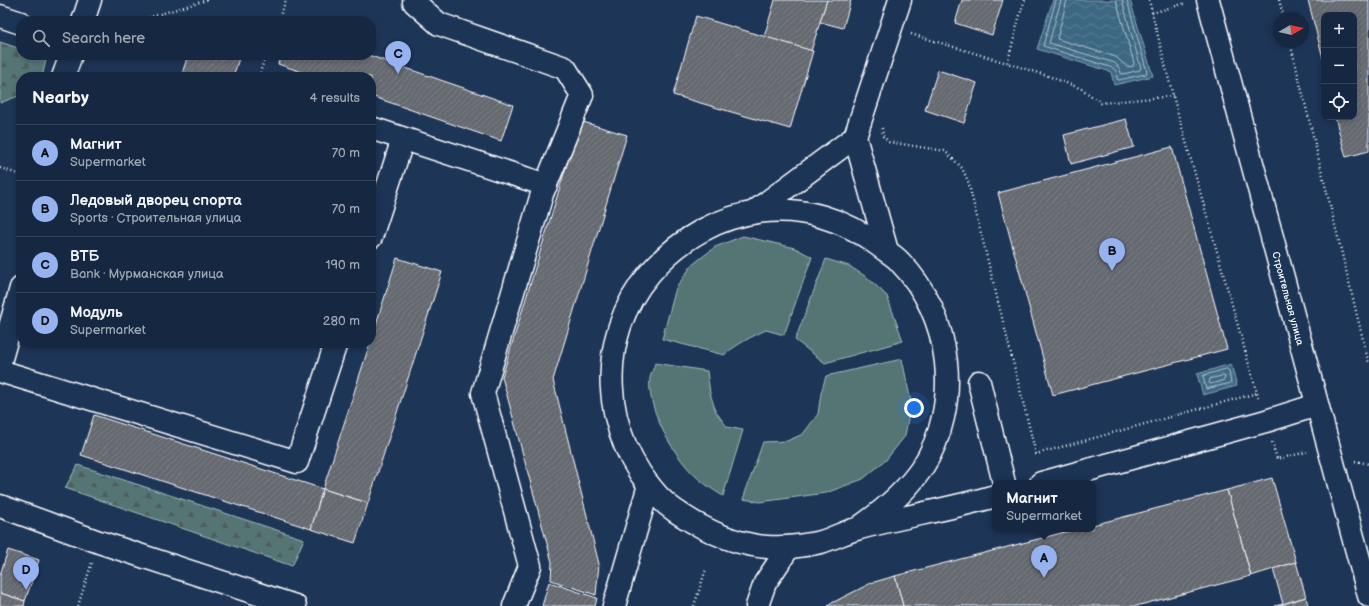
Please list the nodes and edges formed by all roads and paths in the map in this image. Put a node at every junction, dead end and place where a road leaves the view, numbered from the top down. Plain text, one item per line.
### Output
1 (90, 0) edge
2 (207, 0) edge
3 (286, 0) edge
4 (412, 0) edge
5 (900, 0) edge
6 (1025, 0) edge
7 (1149, 0) edge
8 (1279, 0) edge
9 (1199, 1) edge
10 (1282, 12) edge
11 (1152, 13) junction
12 (0, 16) edge
13 (85, 16) edge
14 (154, 16) edge
15 (280, 16) edge
16 (16, 21) edge
17 (913, 27) dead end
18 (911, 34) junction
19 (909, 41) dead end
20 (1291, 48) edge
21 (69, 60) edge
22 (264, 60) edge
23 (1007, 63) junction
24 (65, 72) edge
25 (260, 72) edge
26 (1173, 96) junction
27 (882, 127) dead end
28 (376, 130) edge
29 (855, 137) junction
30 (403, 139) junction
31 (0, 168) edge
32 (16, 173) edge
33 (546, 185) junction
34 (754, 212) junction
35 (376, 222) edge
36 (887, 252) junction
37 (16, 306) edge
38 (334, 348) edge
39 (0, 362) edge
40 (1369, 364) edge
41 (0, 371) edge
42 (979, 382) dead end
43 (1257, 393) junction
44 (1317, 405) junction
45 (1266, 421) junction
46 (1332, 458) junction
47 (1369, 464) edge
48 (1003, 480) edge
49 (1052, 480) edge
50 (649, 485) junction
51 (992, 497) edge
52 (0, 506) edge
53 (857, 529) junction
54 (99, 542) junction
55 (789, 547) junction
56 (706, 570) dead end
57 (1369, 596) edge
58 (78, 606) edge
59 (296, 606) edge
60 (514, 606) edge
61 (614, 606) edge
62 (694, 606) edge
63 (757, 606) edge

1 - 13 street
2 - 14 path
3 - 15 path
4 - 33 street
5 - 29 street
6 - 23 path
7 - 11 path
8 - 10 path
9 - 11 path
9 - 44 street, Строительная улица
11 - 26 path
12 - 16 street
17 - 18 path
18 - 19 path
18 - 23 path
20 - 40 path
21 - 24 street
22 - 25 path
23 - 26 path
26 - 43 path
27 - 43 path
28 - 30 street
29 - 34 street
29 - 36 street
30 - 33 street
30 - 35 street
31 - 32 path
33 - 60 street
34 - 36 street
34 - 50 street
36 - 53 street
37 - 39 street
38 - 41 street
42 - 48 street
43 - 45 path
44 - 45 street
44 - 46 street, Строительная улица
45 - 46 path
45 - 49 street
46 - 47 path
46 - 57 street, Строительная улица
50 - 55 street
50 - 61 street
51 - 53 street
52 - 54 street
53 - 55 street
54 - 58 path
54 - 59 street
55 - 63 street
56 - 62 path

